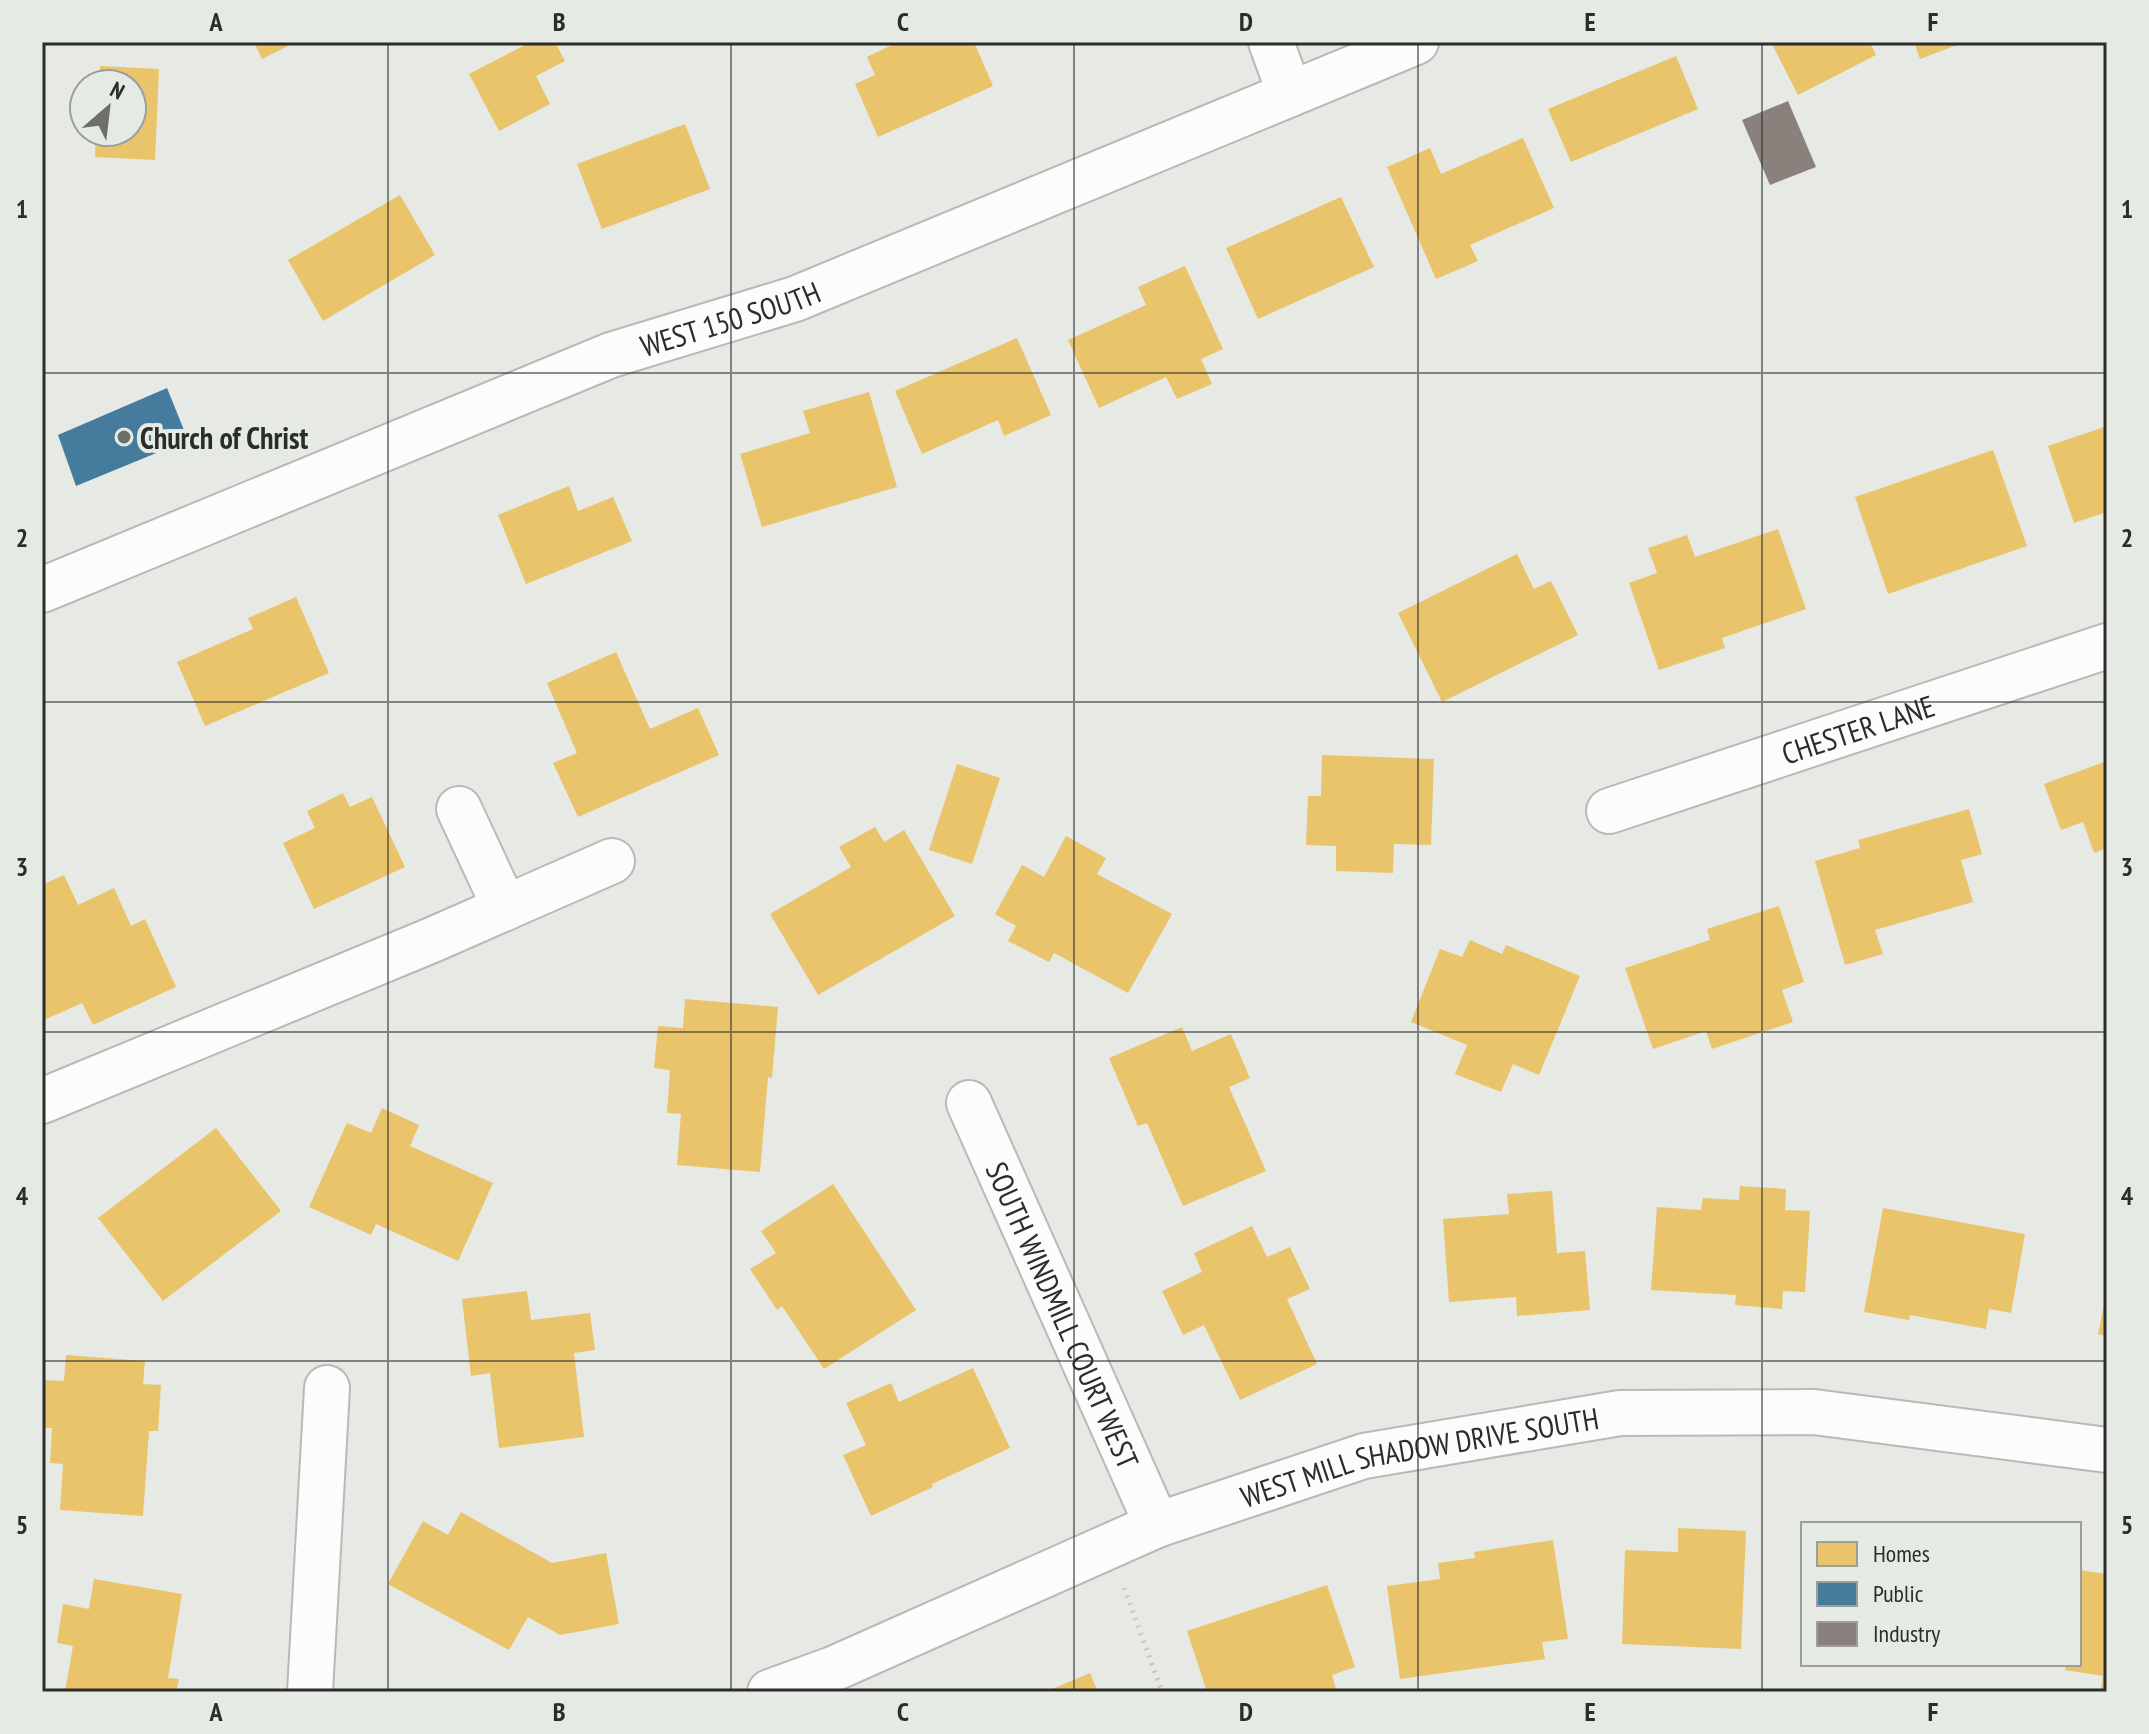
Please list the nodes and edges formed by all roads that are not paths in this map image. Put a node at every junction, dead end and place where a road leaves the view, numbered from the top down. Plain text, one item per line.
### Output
1 (1271, 42) edge
2 (1416, 42) edge
3 (1290, 94) junction
4 (42, 590) edge
5 (2107, 646) edge
6 (459, 809) dead end
7 (1609, 811) dead end
8 (612, 861) dead end
9 (505, 908) junction
10 (42, 1101) edge
11 (969, 1103) dead end
12 (327, 1388) dead end
13 (2107, 1450) edge
14 (1157, 1525) junction
15 (310, 1692) edge
16 (770, 1692) edge

1 - 3 street
2 - 3 street, WEST 150 SOUTH
3 - 4 street, WEST 150 SOUTH
5 - 7 street, CHESTER LANE
6 - 9 street
8 - 9 street
9 - 10 street
11 - 14 street, SOUTH WINDMILL COURT WEST
12 - 15 street
13 - 14 street, WEST MILL SHADOW DRIVE SOUTH
14 - 16 street, WEST MILL SHADOW DRIVE SOUTH

